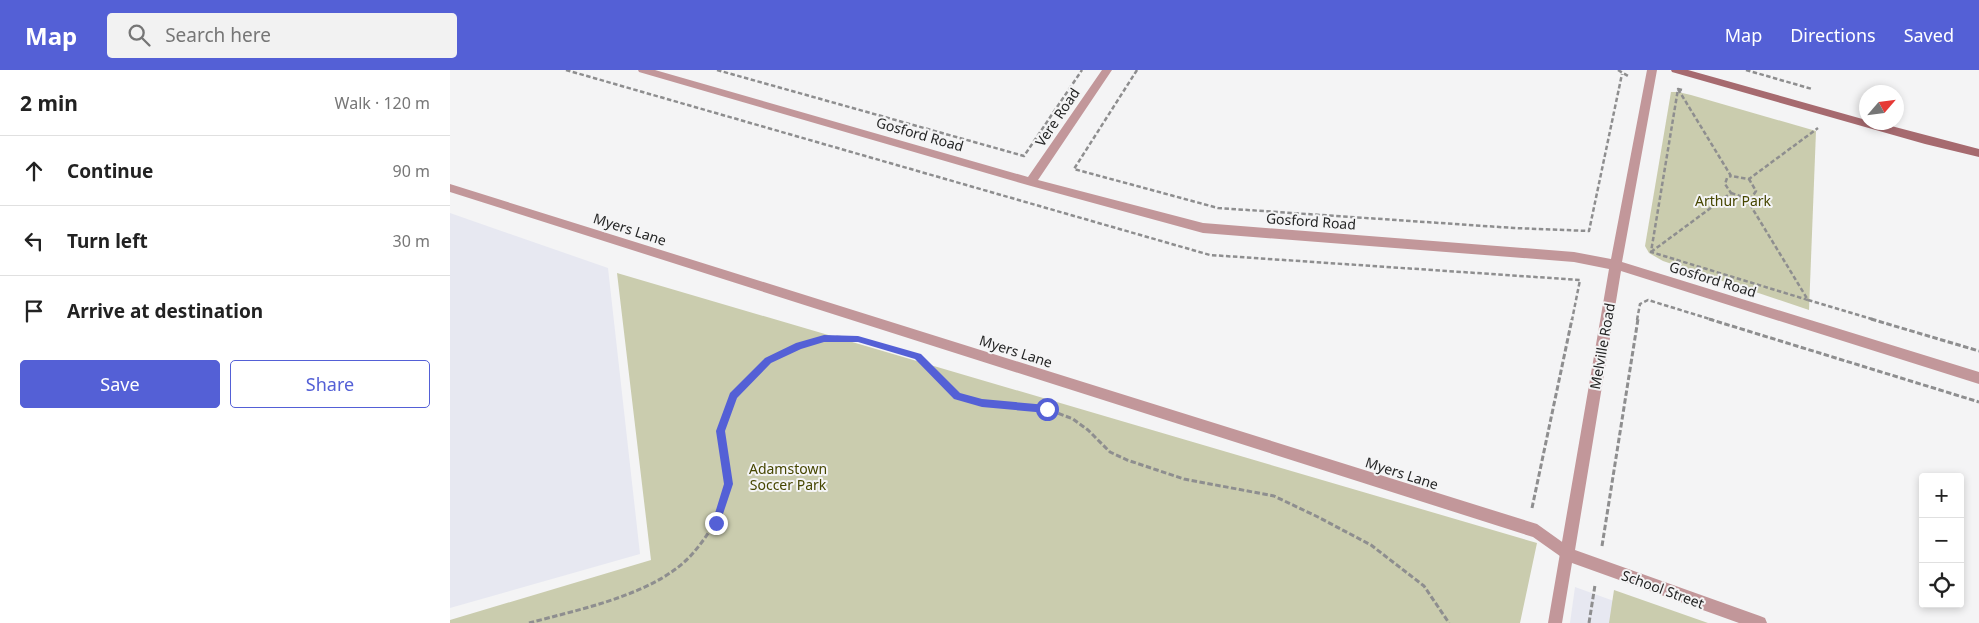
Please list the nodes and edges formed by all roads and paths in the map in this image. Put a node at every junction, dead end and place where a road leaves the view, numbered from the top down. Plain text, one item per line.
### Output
1 (566, 70) edge
2 (643, 70) edge
3 (718, 70) edge
4 (1082, 70) edge
5 (1107, 70) edge
6 (1137, 70) edge
7 (1618, 70) edge
8 (1652, 70) edge
9 (1676, 70) edge
10 (1622, 74) junction
11 (1628, 76) dead end
12 (1678, 89) junction
13 (1688, 92) dead end
14 (1809, 125) dead end
15 (1979, 153) edge
16 (1731, 176) junction
17 (1749, 179) junction
18 (1031, 182) junction
19 (450, 188) edge
20 (1731, 193) junction
21 (1746, 198) junction
22 (1650, 252) junction
23 (1616, 265) junction
24 (1808, 300) junction
25 (881, 345) dead end
26 (1979, 351) edge
27 (911, 354) dead end
28 (1979, 378) edge
29 (1979, 402) edge
30 (1528, 529) junction
31 (1602, 549) dead end
32 (1567, 554) junction
33 (1595, 585) dead end
34 (529, 623) edge
35 (1449, 623) edge
36 (1554, 623) edge
37 (1589, 623) edge
38 (1760, 623) edge

1 - 30 path
2 - 18 street, Gosford Road
3 - 4 path
5 - 18 street, Vere Road
6 - 10 path
7 - 10 path
8 - 23 street, Melville Road
9 - 15 main road
10 - 11 path
12 - 13 path
12 - 16 path
12 - 22 path
14 - 17 path
16 - 17 path
16 - 20 path
17 - 21 path
18 - 23 street, Gosford Road
19 - 30 street, Myers Lane
20 - 21 path
20 - 22 path
21 - 24 path
22 - 24 path
23 - 28 street, Gosford Road
23 - 32 street, Melville Road
24 - 26 path
25 - 34 path
27 - 35 path
29 - 31 path
30 - 32 street, Myers Lane
32 - 36 street, Melville Road
32 - 38 street, School Street
33 - 37 path

